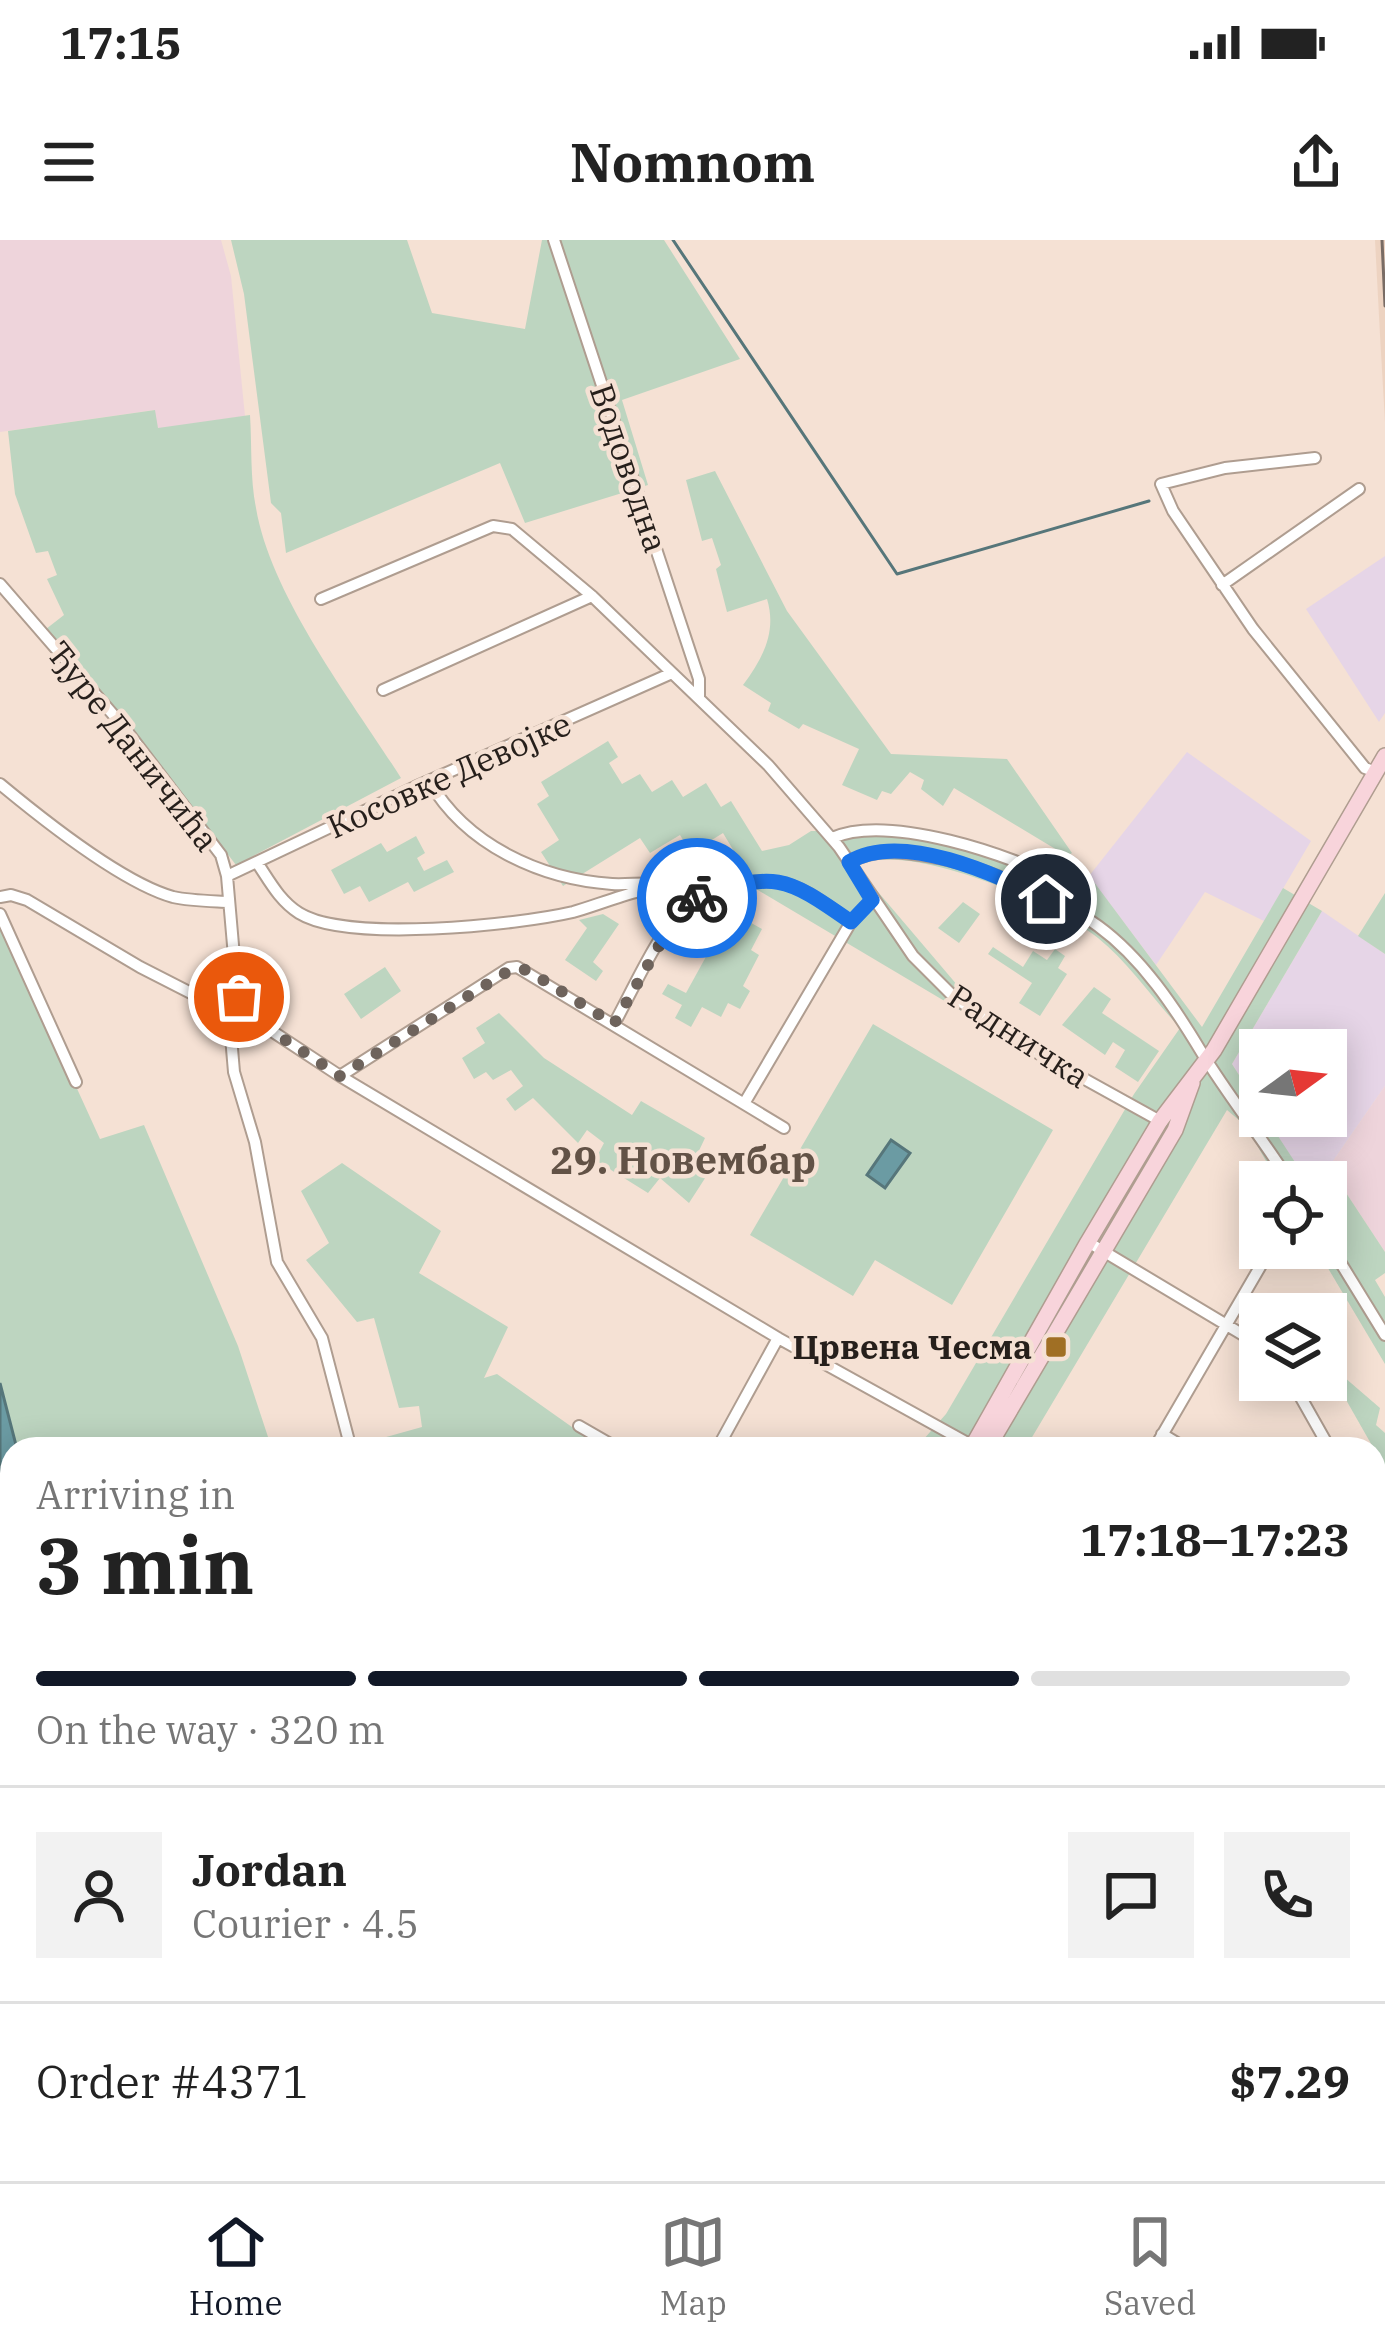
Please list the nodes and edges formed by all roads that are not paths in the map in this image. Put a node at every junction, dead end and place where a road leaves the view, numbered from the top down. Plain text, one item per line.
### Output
1 (554, 240) edge
2 (1316, 458) dead end
3 (1359, 489) dead end
4 (0, 584) edge
5 (1222, 585) junction
6 (592, 596) junction
7 (321, 599) dead end
8 (672, 673) junction
9 (383, 690) dead end
10 (699, 697) junction
11 (1385, 756) edge
12 (1376, 772) junction
13 (429, 781) junction
14 (0, 784) edge
15 (832, 838) junction
16 (849, 862) junction
17 (258, 864) junction
18 (227, 876) junction
19 (1064, 884) dead end
20 (662, 887) junction
21 (0, 897) edge
22 (697, 899) junction
23 (872, 900) junction
24 (229, 902) junction
25 (0, 914) edge
26 (851, 922) junction
27 (242, 1005) junction
28 (232, 1015) junction
29 (614, 1024) junction
30 (1207, 1060) junction
31 (340, 1076) junction
32 (76, 1082) dead end
33 (746, 1102) junction
34 (1168, 1126) junction
35 (784, 1128) dead end
36 (1276, 1161) edge
37 (1095, 1246) junction
38 (1258, 1269) edge
39 (1344, 1269) edge
40 (1226, 1323) junction
41 (1239, 1331) edge
42 (1385, 1335) edge
43 (778, 1338) junction
44 (1303, 1401) edge
45 (579, 1426) dead end
46 (1162, 1434) junction
47 (348, 1437) edge
48 (598, 1437) edge
49 (724, 1437) edge
50 (957, 1437) edge
51 (983, 1437) edge
52 (1160, 1437) edge
53 (1167, 1437) edge
54 (1323, 1437) edge

1 - 10 street, Водоводна
2 - 5 street
3 - 5 street
4 - 18 street, Ђуре Даничића
5 - 12 street
6 - 7 street
6 - 8 street
6 - 9 street
8 - 10 street
8 - 13 street, Косовке Девојке
10 - 15 street, Радничка
11 - 12 main road
12 - 30 main road
13 - 17 street, Косовке Девојке
13 - 20 street
14 - 24 street
15 - 16 street, Радничка
15 - 19 street
16 - 23 street, Радничка
16 - 30 street
17 - 18 street, Косовке Девојке
17 - 20 street
18 - 24 street, Ђуре Даничића
20 - 22 street
21 - 28 street
22 - 26 street
22 - 29 street
23 - 26 street
23 - 34 street, Радничка
24 - 27 street, Ђуре Даничића
25 - 32 street
26 - 33 street
27 - 28 street
27 - 31 street
28 - 47 street
29 - 31 street
29 - 33 street
30 - 34 main road
30 - 36 street
31 - 43 street
33 - 35 street
34 - 37 main road
37 - 40 street
37 - 51 main road
38 - 40 street
39 - 42 street
40 - 41 street
40 - 46 street
43 - 49 street
43 - 50 street
44 - 54 street
45 - 48 street
46 - 52 street
46 - 53 street

